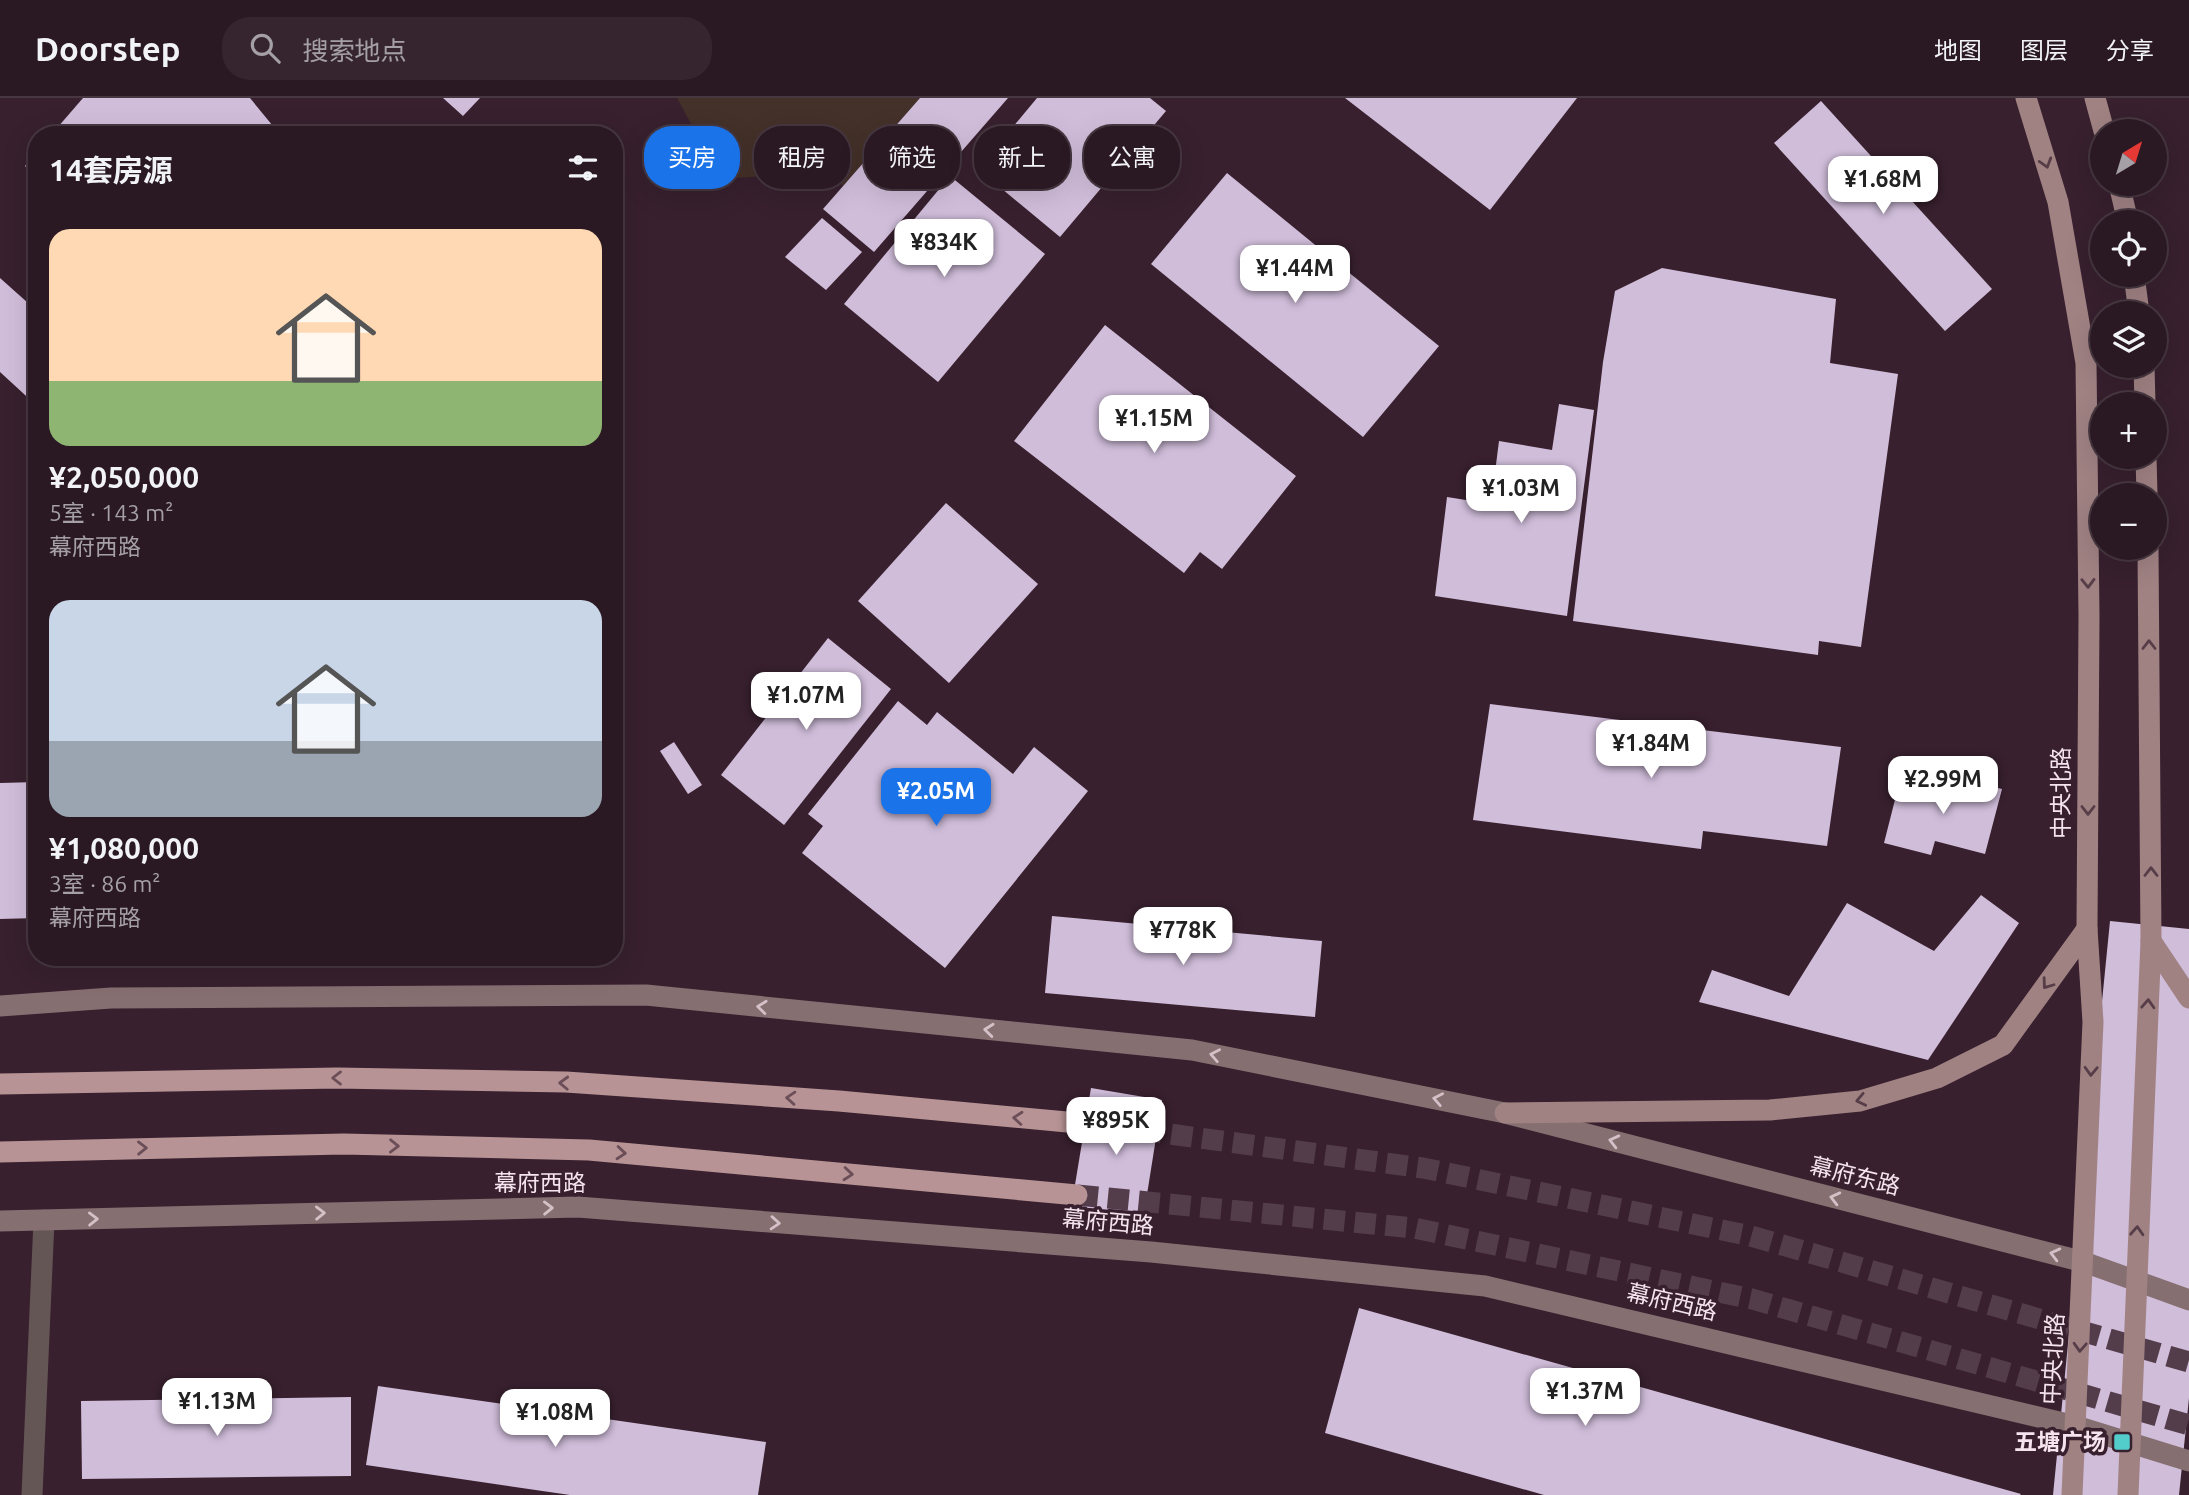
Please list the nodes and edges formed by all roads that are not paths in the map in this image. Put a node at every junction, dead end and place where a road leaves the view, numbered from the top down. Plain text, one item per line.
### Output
1 (2026, 98) edge
2 (2095, 98) edge
3 (2101, 119) edge
4 (2148, 560) edge
5 (2087, 929) junction
6 (2151, 941) junction
7 (2189, 998) edge
8 (0, 1006) edge
9 (0, 1084) edge
10 (1505, 1113) junction
11 (1110, 1126) tunnel mouth
12 (0, 1152) edge
13 (1077, 1195) tunnel mouth
14 (44, 1220) junction
15 (0, 1221) edge
16 (2084, 1262) junction
17 (2135, 1280) junction
18 (2189, 1300) edge
19 (2076, 1426) junction
20 (2130, 1443) junction
21 (2189, 1461) edge
22 (32, 1495) edge
23 (2072, 1495) edge
24 (2128, 1495) edge

1 -> 5 main road, 中央北路
2 - 3 main road
6 -> 4 main road
5 -> 10 main road
5 -> 16 main road, 中央北路
6 - 7 main road
17 -> 6 main road
10 -> 8 main road
11 -> 9 highway
16 -> 10 main road, 幕府东路
12 -> 13 highway, 幕府西路
14 - 15 main road, 幕府西路
14 -> 19 main road, 幕府西路
14 - 22 street
16 - 17 main road, 幕府东路
16 -> 19 main road, 中央北路
17 - 18 main road, 幕府东路
17 - 20 main road
19 - 20 main road, 幕府西路
19 - 23 main road, 中央北路
20 - 21 main road, 幕府西路
20 - 24 main road

